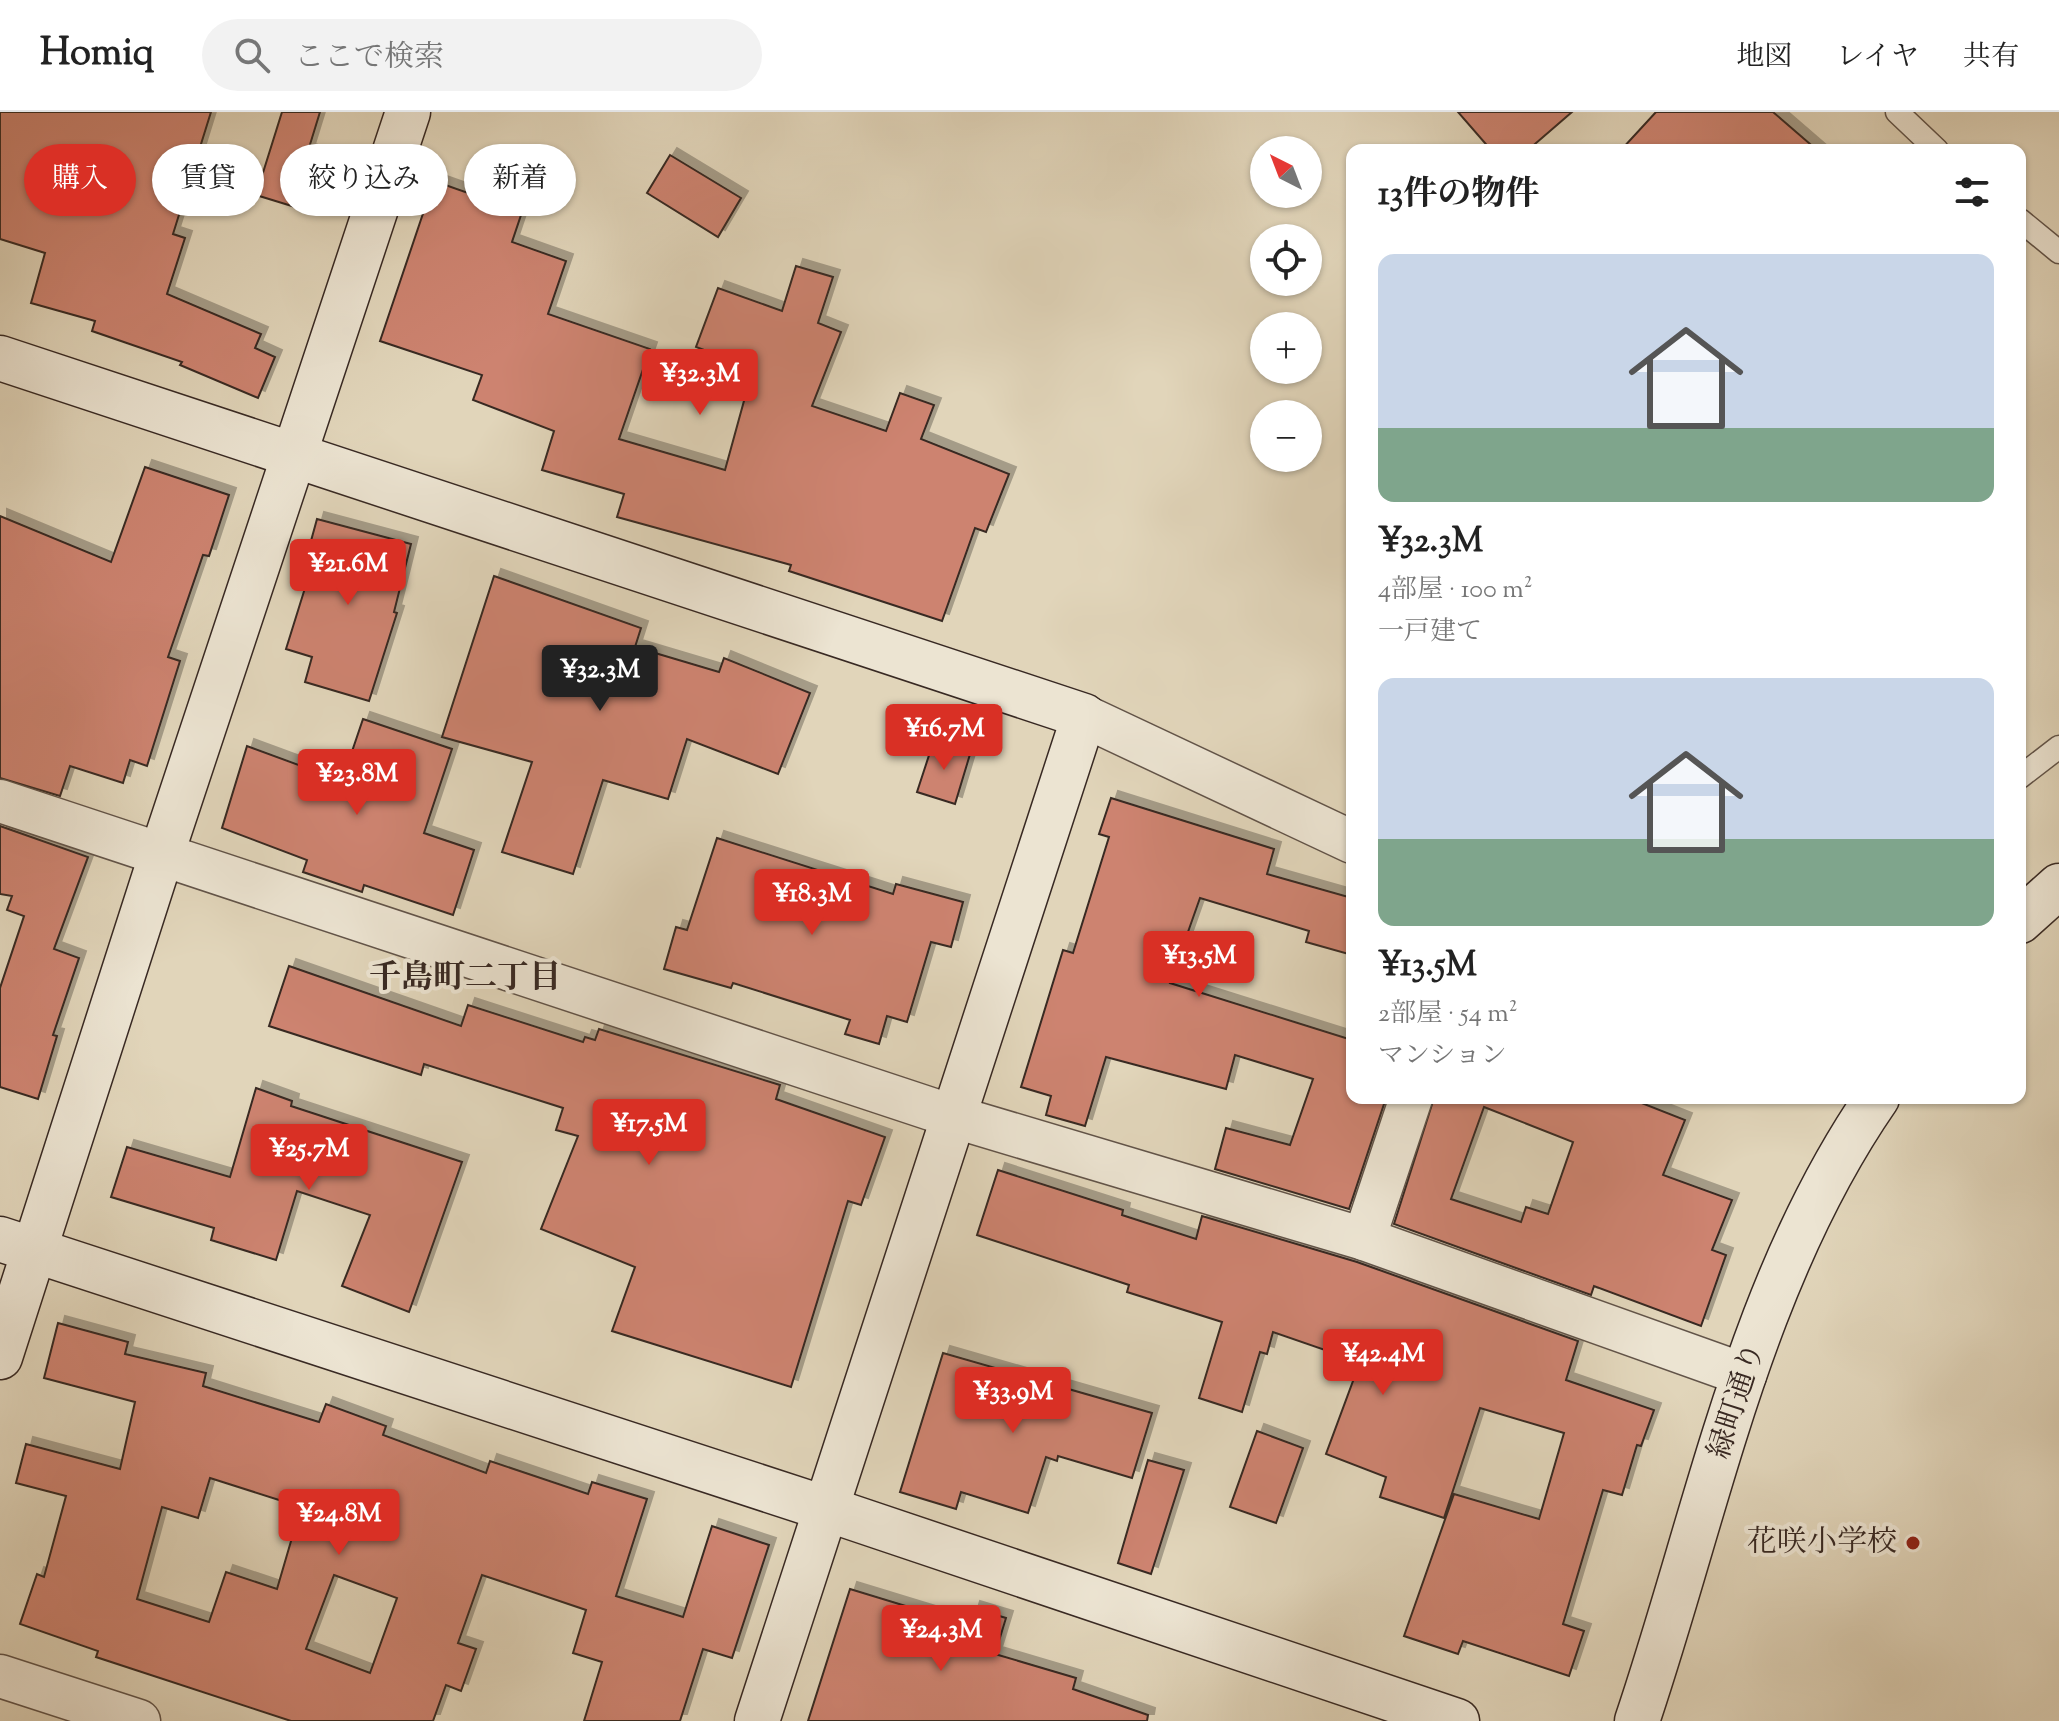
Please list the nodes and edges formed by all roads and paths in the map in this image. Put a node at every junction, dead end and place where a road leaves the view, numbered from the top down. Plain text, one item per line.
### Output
1 (408, 112) edge
2 (1897, 112) edge
3 (1931, 144) edge
4 (2026, 225) edge
5 (2059, 252) edge
6 (0, 358) edge
7 (295, 457) junction
8 (1084, 716) junction
9 (2059, 747) edge
10 (2026, 772) edge
11 (0, 801) edge
12 (1346, 839) edge
13 (162, 853) junction
14 (2059, 886) edge
15 (2026, 916) edge
16 (1409, 1104) edge
17 (1873, 1104) edge
18 (955, 1117) junction
19 (1364, 1239) junction
20 (18, 1245) edge
21 (0, 1357) edge
22 (1745, 1375) junction
23 (827, 1509) junction
24 (0, 1676) edge
25 (139, 1721) edge
26 (757, 1721) edge
27 (1457, 1721) edge
28 (1637, 1721) edge

1 - 7 street
2 - 3 lane
4 - 5 lane
6 - 7 street
7 - 8 street
7 - 13 street
8 - 12 street
8 - 18 street
9 - 10 lane
11 - 13 street
13 - 18 street
13 - 20 street
14 - 15 street
16 - 19 street
17 - 22 street, 緑町通り
18 - 19 street
18 - 23 street
19 - 22 street
20 - 21 street
20 - 23 street
22 - 28 street, 緑町通り
23 - 26 street
23 - 27 street
24 - 25 street

